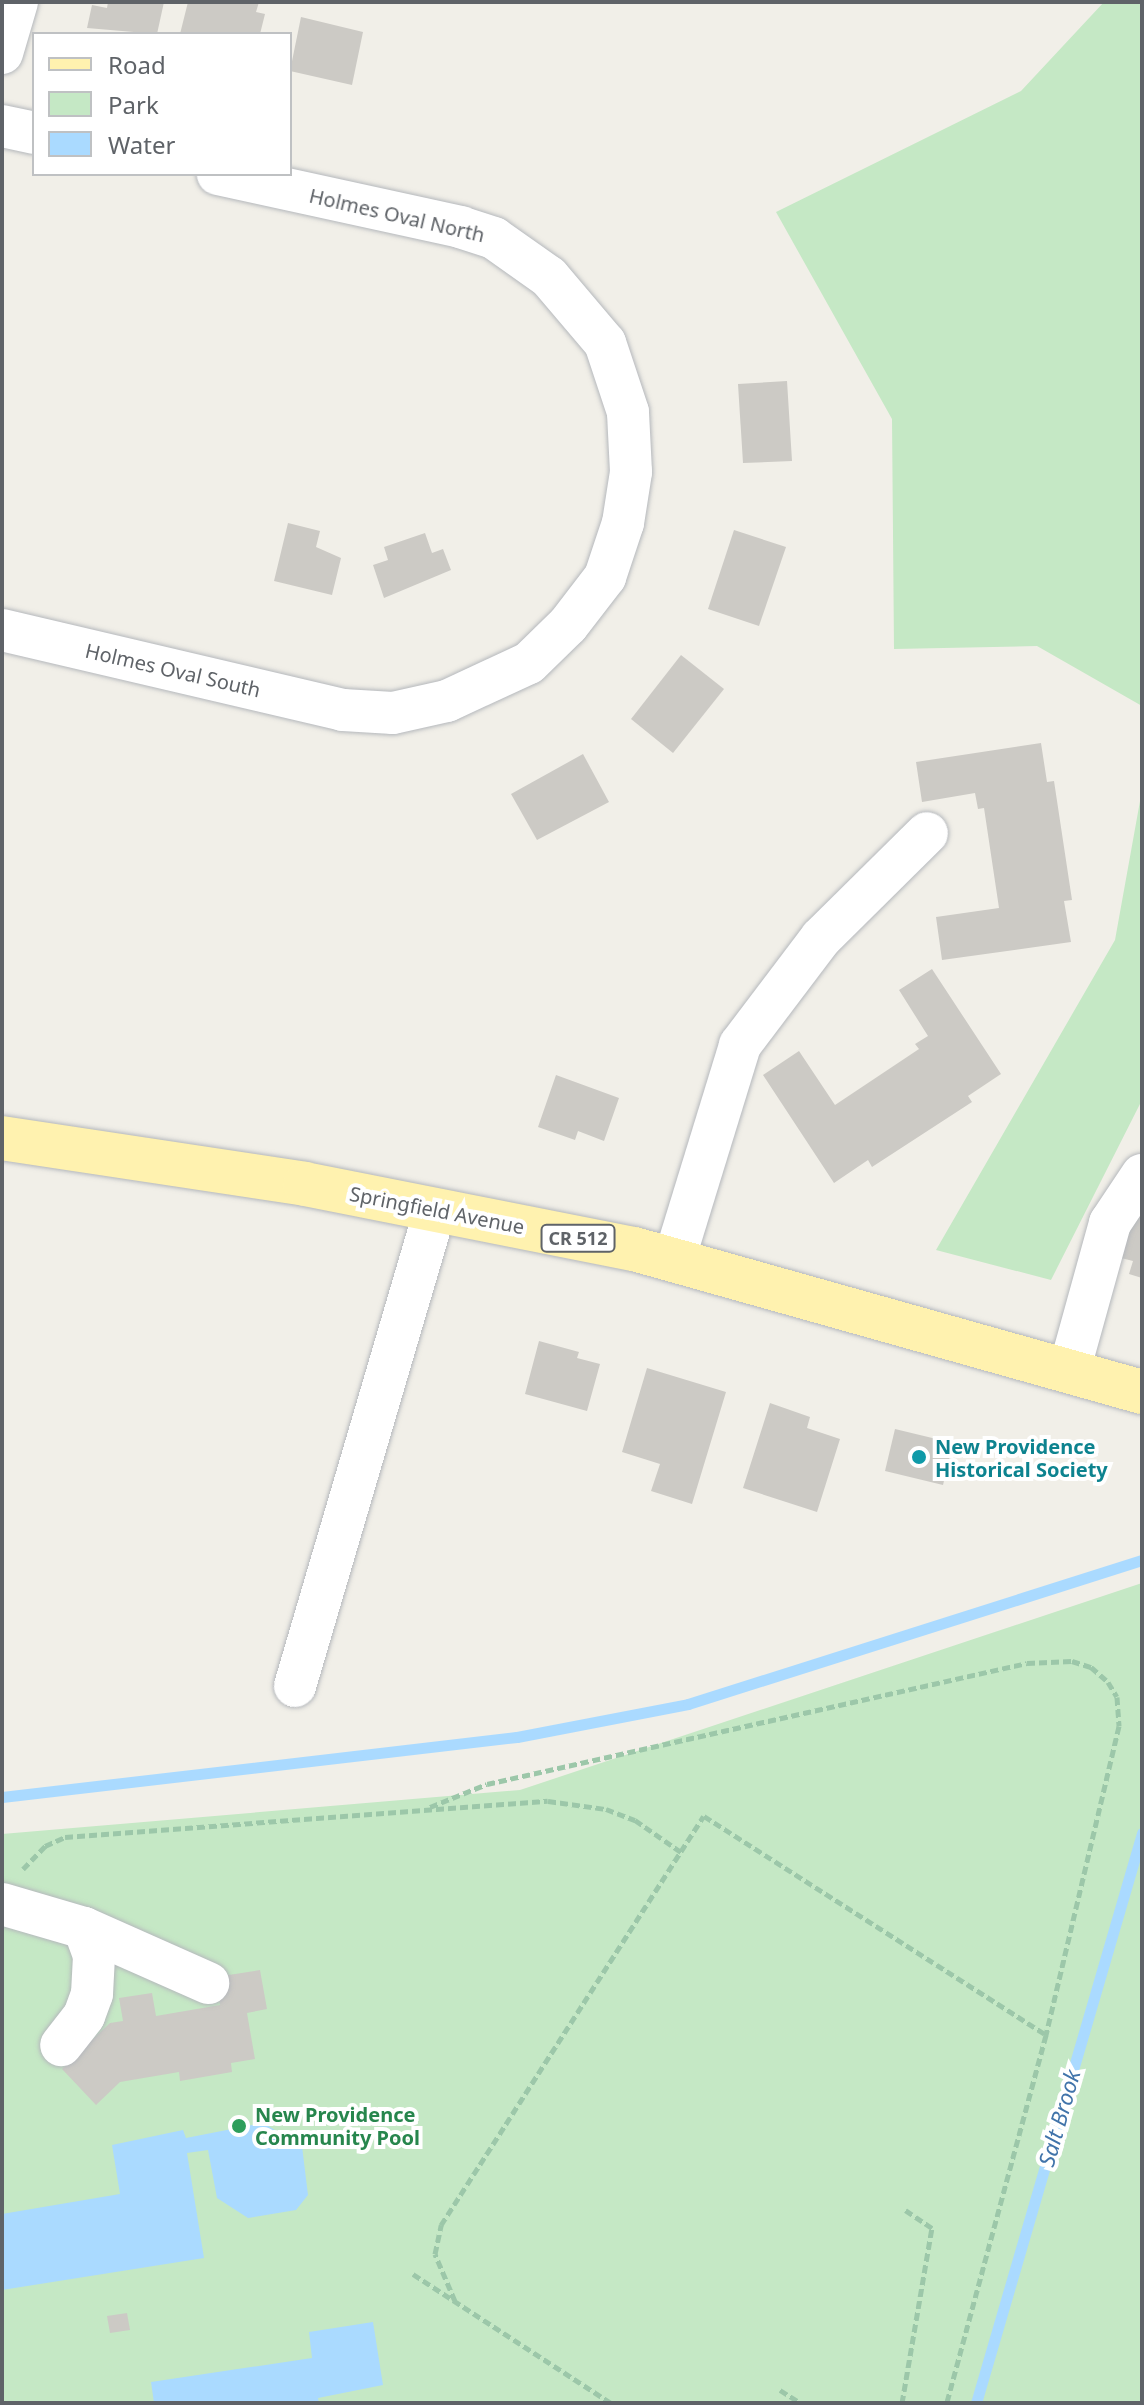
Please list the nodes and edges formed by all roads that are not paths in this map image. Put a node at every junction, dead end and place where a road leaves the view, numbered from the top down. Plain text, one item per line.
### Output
1 (17, 2) edge
2 (2, 53) edge
3 (2, 126) edge
4 (32, 133) edge
5 (227, 176) edge
6 (2, 630) edge
7 (343, 710) joint
8 (927, 833) dead end
9 (2, 1138) edge
10 (1142, 1175) edge
11 (435, 1210) junction
12 (674, 1260) junction
13 (1069, 1371) junction
14 (1142, 1392) edge
15 (295, 1686) dead end
16 (7, 1892) edge
17 (84, 1928) junction
18 (208, 1983) dead end
19 (61, 2045) dead end

1 - 2 street
3 - 4 street
5 - 7 street, Holmes Oval North
6 - 7 street, Holmes Oval South
8 - 12 street
9 - 11 main road, Springfield Avenue / CR 512
10 - 13 street
11 - 12 main road, Springfield Avenue / CR 512
11 - 15 street
12 - 13 main road, Springfield Avenue / CR 512
13 - 14 main road, Springfield Avenue / CR 512
16 - 17 street
17 - 18 street
17 - 19 street

